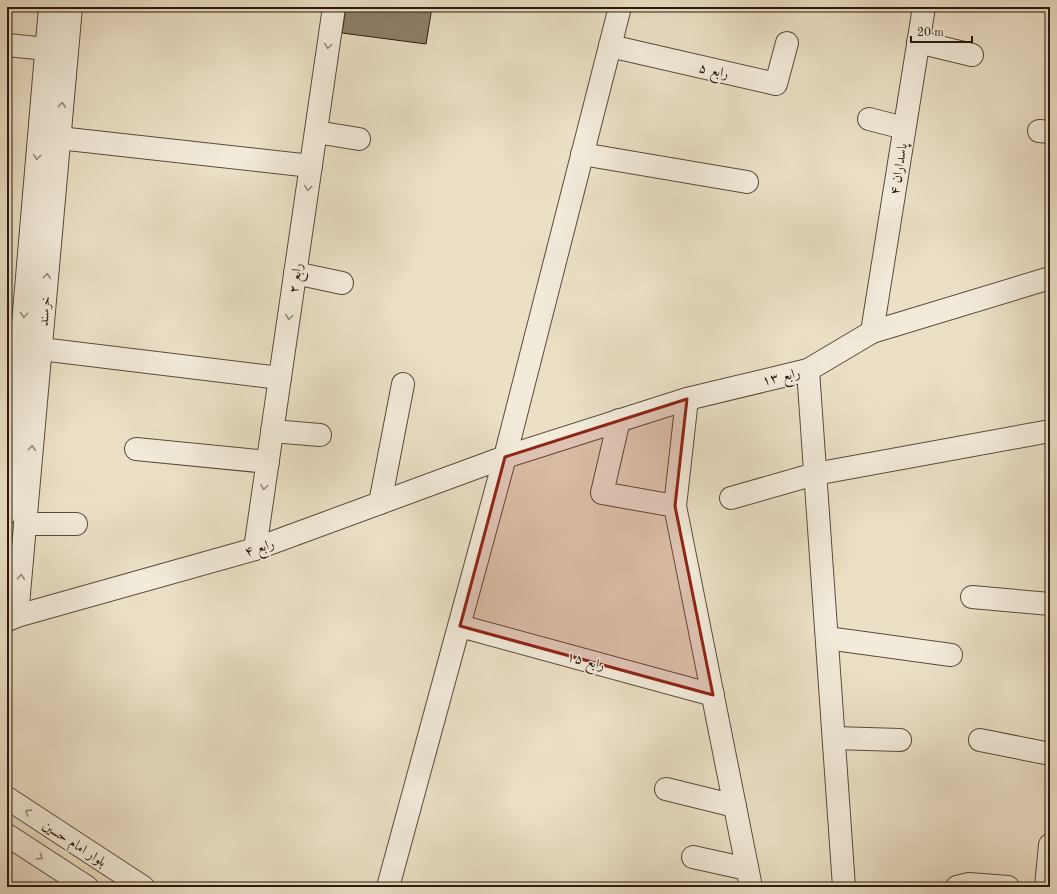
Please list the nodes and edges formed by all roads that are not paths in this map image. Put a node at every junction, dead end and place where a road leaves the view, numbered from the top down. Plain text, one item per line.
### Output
1 (50, 7) edge
2 (71, 7) edge
3 (334, 7) edge
4 (620, 7) edge
5 (924, 7) edge
6 (918, 42) junction
7 (787, 43) dead end
8 (7, 46) edge
9 (610, 46) junction
10 (47, 49) junction
11 (972, 55) dead end
12 (869, 119) dead end
13 (904, 128) junction
14 (316, 132) junction
15 (49, 136) junction
16 (359, 138) dead end
17 (582, 154) junction
18 (311, 166) junction
19 (747, 182) dead end
20 (295, 273) junction
21 (1050, 278) edge
22 (342, 283) dead end
23 (872, 332) junction
24 (40, 349) junction
25 (808, 370) junction
26 (280, 378) junction
27 (403, 384) dead end
28 (687, 399) junction
29 (620, 420) junction
30 (272, 431) junction
31 (1050, 431) edge
32 (320, 435) dead end
33 (136, 449) dead end
34 (505, 457) junction
35 (268, 462) junction
36 (815, 474) junction
37 (731, 498) dead end
38 (380, 503) junction
39 (675, 506) junction
40 (7, 512) edge
41 (25, 524) junction
42 (76, 524) dead end
43 (255, 549) junction
44 (972, 597) dead end
45 (1050, 604) edge
46 (12, 618) edge
47 (460, 626) junction
48 (827, 638) junction
49 (951, 655) dead end
50 (713, 695) junction
51 (834, 738) junction
52 (900, 740) dead end
53 (980, 740) dead end
54 (1050, 754) edge
55 (666, 789) dead end
56 (7, 798) edge
57 (735, 806) junction
58 (7, 836) edge
59 (1050, 845) edge
60 (693, 858) dead end
61 (101, 860) junction
62 (749, 878) edge
63 (964, 886) edge
64 (86, 887) edge
65 (143, 887) edge
66 (388, 887) edge
67 (844, 887) edge
68 (1008, 887) edge
69 (1046, 887) edge

1 - 10 street, خرسند
15 -> 2 street, خرسند
3 -> 14 street, رابع ۲
4 - 9 street
5 - 6 street, پاسداران ۴
6 - 11 street
6 - 13 street, پاسداران ۴
7 - 9 street, رابع ۵
8 - 10 street
9 - 17 street
10 - 15 street, خرسند
12 - 13 street
13 - 23 street, پاسداران ۴
14 - 16 street
14 - 18 street, رابع ۲
15 - 18 street
24 -> 15 street, خرسند
15 -> 40 street, خرسند
17 - 19 street
17 - 34 street
18 -> 20 street, رابع ۲
20 - 22 street
20 -> 26 street, رابع ۲
21 - 23 street, رابع ۱۳
23 - 25 street, رابع ۱۳
24 - 26 street
41 -> 24 street, خرسند
25 - 28 street, رابع ۱۳
25 - 36 street
26 - 30 street, رابع ۲
27 - 38 street
28 - 29 street, رابع ۱۳
28 - 39 street
29 - 34 street, رابع ۱۳
29 - 39 street
30 - 32 street
30 - 35 street, رابع ۲
31 - 36 street
33 - 35 street
34 - 38 street, رابع ۴
34 - 47 street
35 -> 43 street, رابع ۲
36 - 37 street
36 - 48 street
38 - 43 street, رابع ۴
39 - 50 street
41 - 42 street
46 -> 41 street, خرسند
43 - 46 street, رابع ۴
44 - 45 street
47 - 50 street, رابع ۱۵
47 - 66 street
48 - 49 street
48 - 51 street
50 - 57 street
51 - 52 street
51 - 67 street
53 - 54 street
55 - 57 street
61 -> 56 street, بلوار امام حسین
57 - 62 street
58 -> 64 street
59 - 69 street
60 - 62 street
61 - 64 street
61 - 65 street, بلوار امام حسین
63 - 68 street

